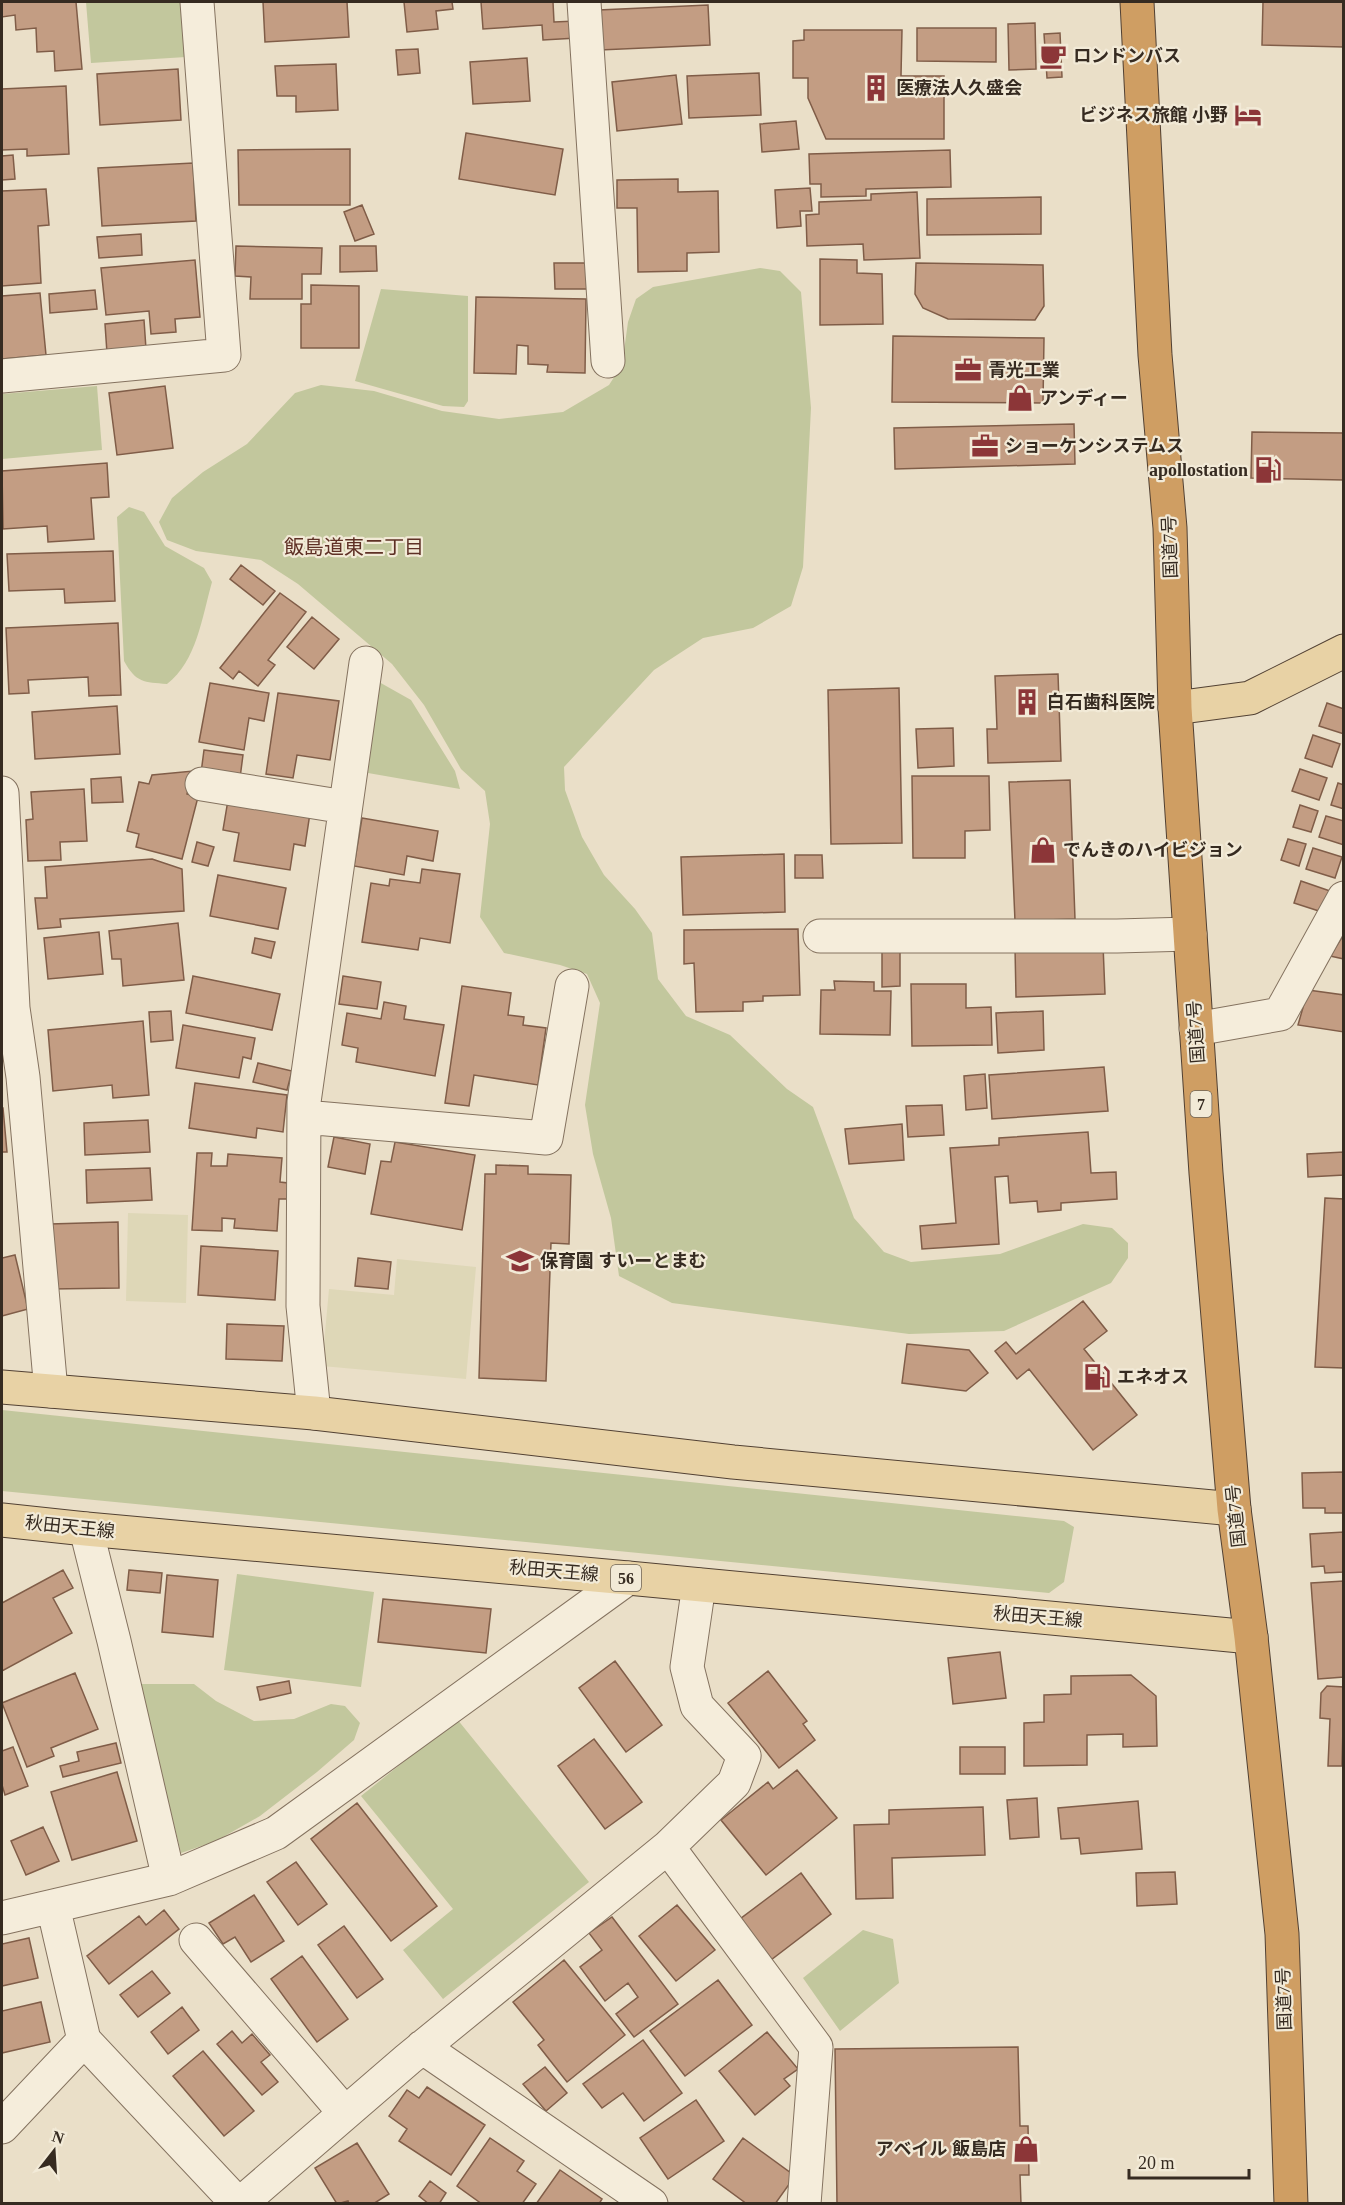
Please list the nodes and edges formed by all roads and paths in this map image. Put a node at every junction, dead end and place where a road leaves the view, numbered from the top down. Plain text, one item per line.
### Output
1 (197, 2) edge
2 (584, 2) edge
3 (1137, 2) edge
4 (608, 361) dead end
5 (2, 376) edge
6 (1344, 651) edge
7 (366, 663) dead end
8 (1175, 708) junction
9 (202, 784) dead end
10 (2, 793) edge
11 (345, 807) junction
12 (4, 866) edge
13 (1344, 898) edge
14 (1190, 934) junction
15 (819, 936) dead end
16 (572, 986) dead end
17 (1196, 1029) junction
18 (304, 1117) junction
19 (2, 1387) edge
20 (51, 1391) junction
21 (314, 1413) junction
22 (1234, 1509) junction
23 (2, 1520) edge
24 (86, 1529) junction
25 (628, 1578) junction
26 (699, 1585) junction
27 (1251, 1637) junction
28 (668, 1847) junction
29 (169, 1879) junction
30 (53, 1906) junction
31 (2, 1918) edge
32 (196, 1940) dead end
33 (84, 2040) junction
34 (422, 2047) junction
35 (345, 2113) junction
36 (2, 2127) edge
37 (239, 2204) edge
38 (651, 2204) edge
39 (804, 2204) edge
40 (1291, 2204) edge

1 - 5 street
2 - 4 street
3 - 8 highway, 国道7号 / 7
6 - 8 main road
7 - 11 street
8 - 14 highway, 国道7号 / 7
9 - 11 street
10 - 12 street
11 - 18 street
12 - 20 street
13 - 17 street
14 - 15 street
14 - 17 highway, 国道7号 / 7
16 - 18 street
17 - 22 highway, 国道7号 / 7
18 - 21 street
19 - 20 main road
20 - 21 main road
21 - 22 main road
22 - 27 highway, 国道7号 / 7
23 - 24 main road, 秋田天王線 / 56
24 - 25 main road, 秋田天王線 / 56
24 - 29 street
25 - 26 main road, 秋田天王線 / 56
25 - 29 street
26 - 27 main road, 秋田天王線 / 56
26 - 28 street
27 - 40 highway, 国道7号 / 7
28 - 34 street
28 - 39 street
29 - 30 street
30 - 31 street
30 - 33 street
32 - 35 street
33 - 36 street
33 - 37 street
34 - 35 street
34 - 38 street
35 - 37 street

